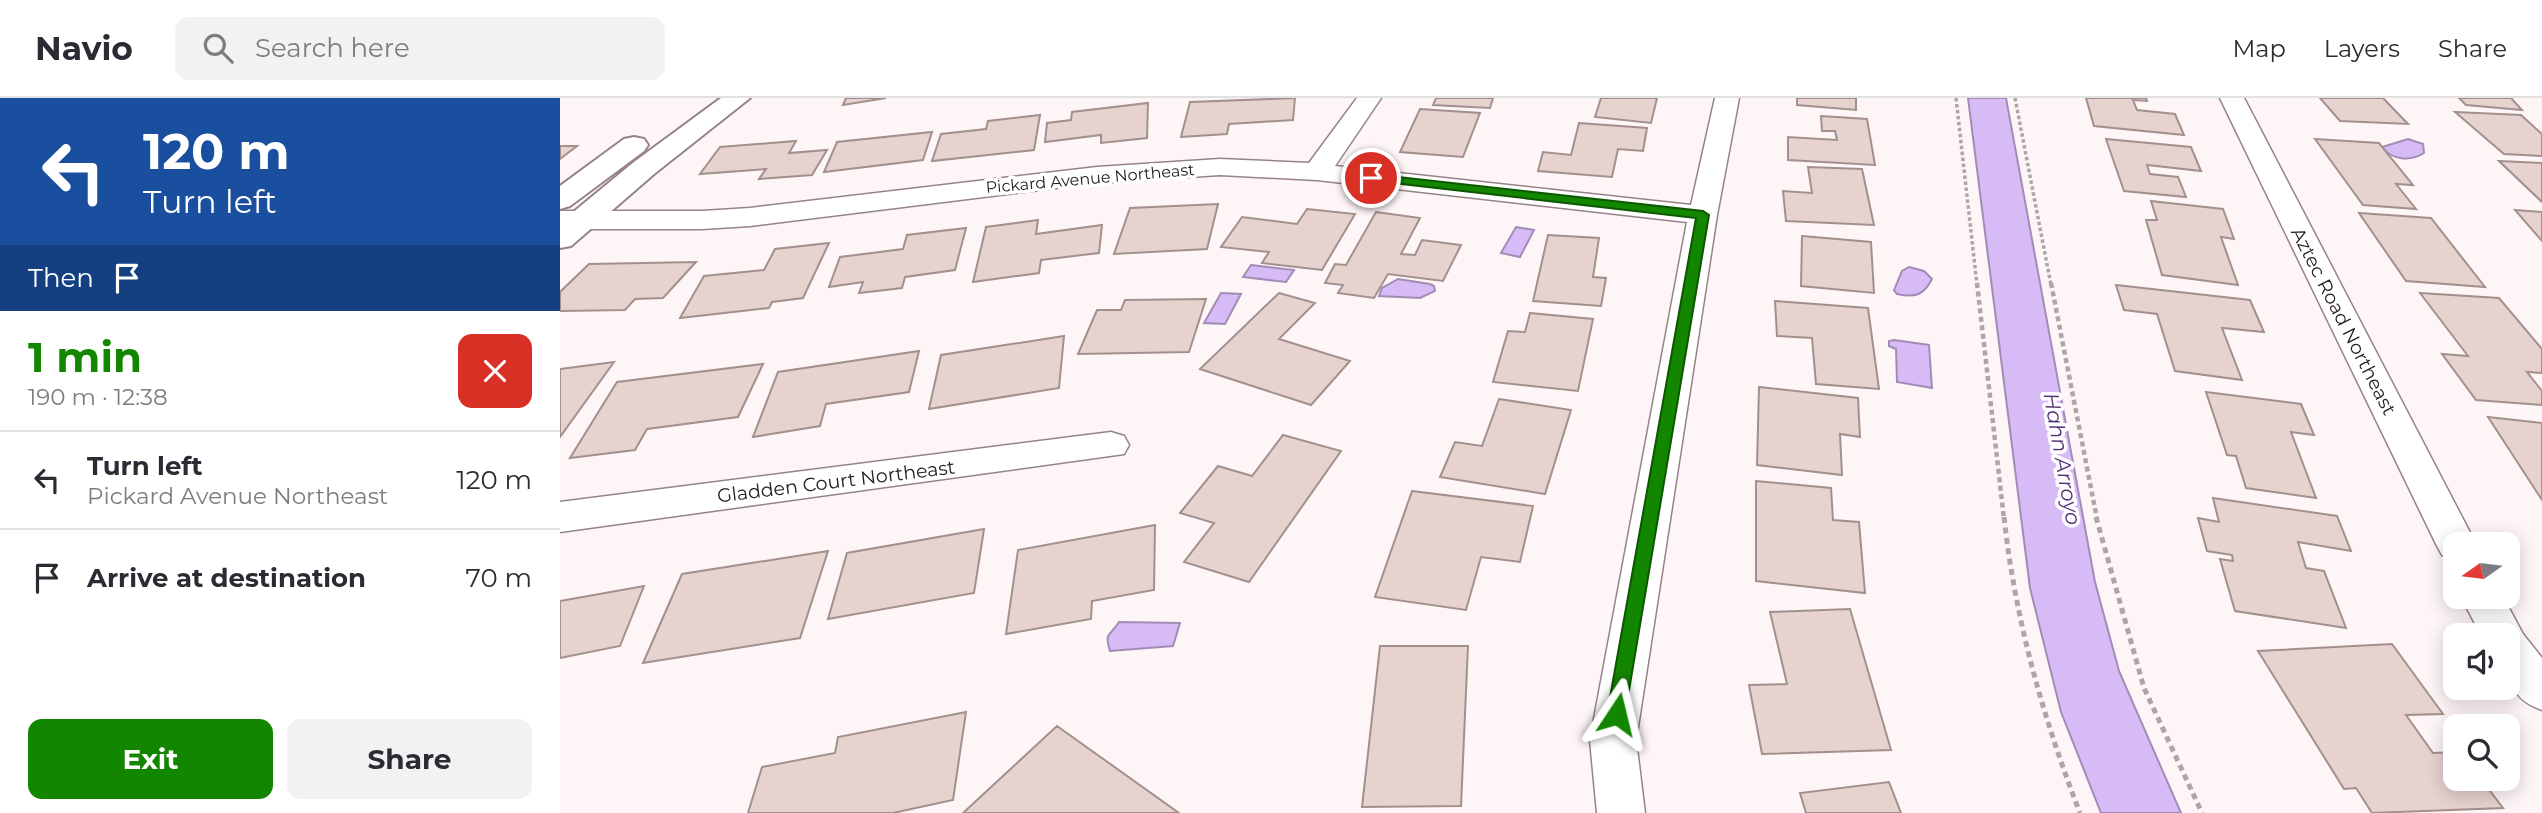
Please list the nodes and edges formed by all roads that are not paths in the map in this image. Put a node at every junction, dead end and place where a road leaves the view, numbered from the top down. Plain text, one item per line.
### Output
1 (697, 98) edge
2 (737, 98) edge
3 (1368, 98) edge
4 (1727, 98) edge
5 (2232, 98) edge
6 (1317, 172) junction
7 (560, 200) edge
8 (1703, 215) junction
9 (567, 227) edge
10 (1111, 445) dead end
11 (560, 517) edge
12 (2450, 532) edge
13 (2520, 663) edge
14 (2542, 691) edge
15 (1621, 813) edge

1 - 7 street
2 - 9 street
3 - 6 street
4 - 8 street
5 - 12 street, Aztec Road Northeast
6 - 8 street, Pickard Avenue Northeast
6 - 9 street, Pickard Avenue Northeast
8 - 15 street
10 - 11 street, Gladden Court Northeast
13 - 14 street

